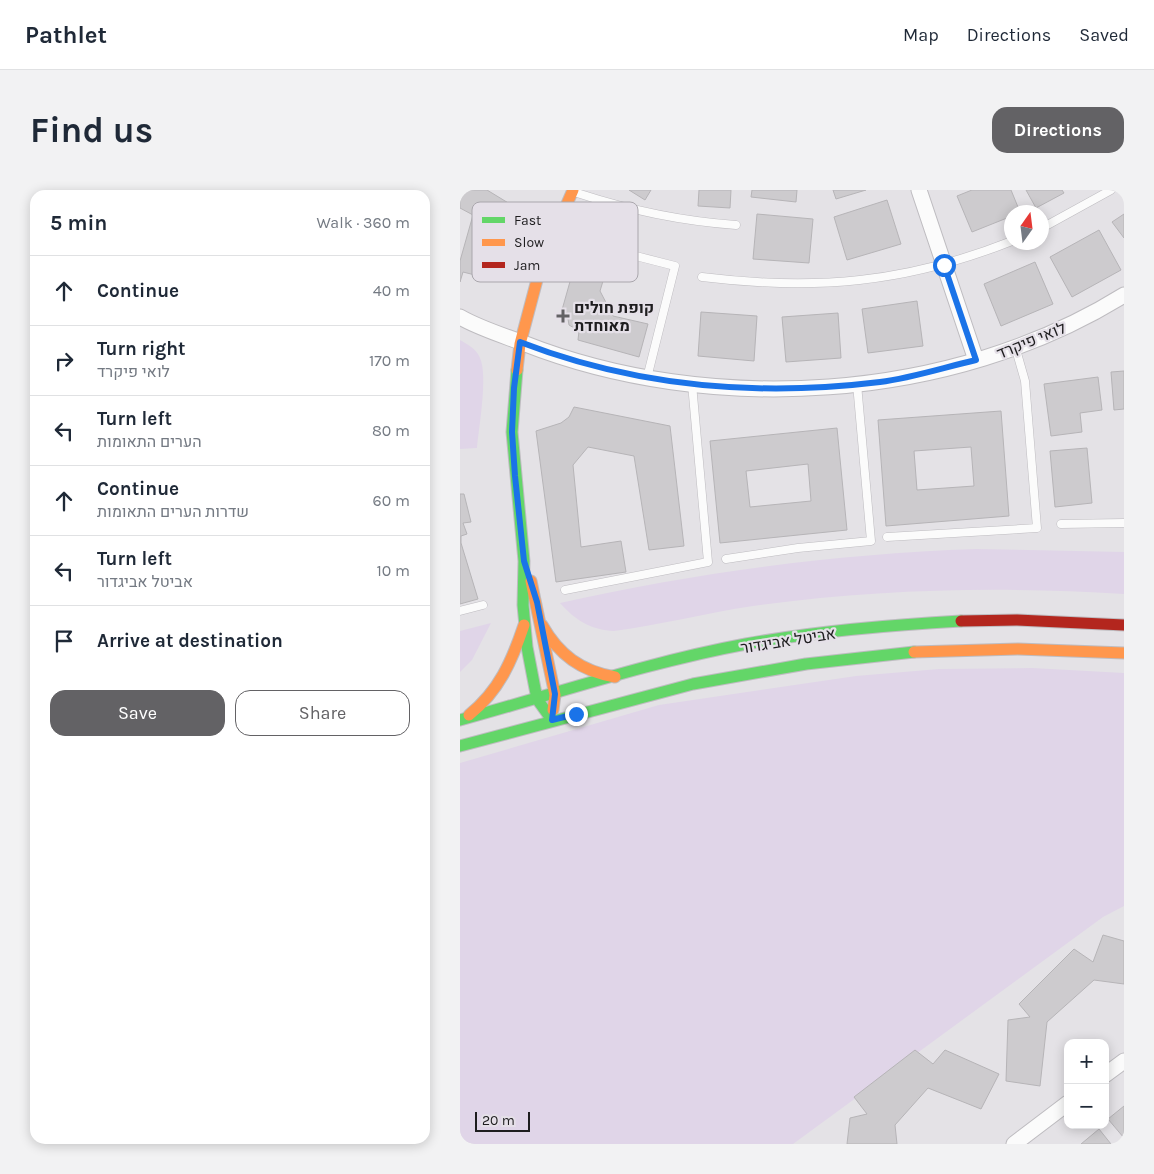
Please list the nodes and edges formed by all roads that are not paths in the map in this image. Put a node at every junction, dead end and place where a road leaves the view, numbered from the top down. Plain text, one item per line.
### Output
1 (572, 190) edge
2 (919, 190) edge
3 (1111, 190) edge
4 (567, 202) edge
5 (607, 202) edge
6 (638, 211) edge
7 (1049, 224) edge
8 (736, 225) dead end
9 (1004, 244) edge
10 (638, 257) edge
11 (944, 265) junction
12 (702, 277) dead end
13 (536, 282) edge
14 (1124, 295) edge
15 (460, 317) edge
16 (520, 342) junction
17 (1015, 346) junction
18 (976, 360) junction
19 (647, 378) junction
20 (692, 384) junction
21 (857, 384) junction
22 (1124, 523) edge
23 (1061, 524) dead end
24 (887, 536) dead end
25 (726, 559) dead end
26 (524, 561) junction
27 (565, 590) dead end
28 (483, 605) dead end
29 (460, 611) edge
30 (524, 625) junction
31 (542, 625) junction
32 (1124, 625) edge
33 (1124, 653) edge
34 (617, 677) junction
35 (555, 694) junction
36 (537, 700) junction
37 (461, 720) edge
38 (552, 720) junction
39 (460, 746) edge
40 (1124, 1061) edge
41 (1109, 1072) edge
42 (1064, 1106) edge
43 (1014, 1144) edge

1 - 4 main road
1 - 5 lane
2 - 11 street
3 - 7 lane
6 - 8 lane
9 - 11 lane
10 - 19 lane
11 - 12 lane
11 - 18 street
13 - 16 main road
14 - 17 street, לואי פיקרד
15 - 16 street, לואי פיקרד
16 - 19 street, לואי פיקרד
16 - 26 main road
17 - 18 street, לואי פיקרד
17 - 24 lane
18 - 21 street, לואי פיקרד
19 - 20 street, לואי פיקרד
20 - 21 street, לואי פיקרד
20 - 27 lane
21 - 25 lane
22 - 23 lane
26 - 30 main road
26 - 31 main road
28 - 29 lane
30 - 36 main road
30 - 37 main road
31 - 34 main road
31 - 35 main road
32 - 34 main road, אביטל אביגדור
33 - 38 main road, אביטל אביגדור
34 - 35 main road, אביטל אביגדור
35 - 36 main road, אביטל אביגדור
35 - 38 main road
36 - 37 main road, אביטל אביגדור
36 - 38 main road
38 - 39 main road, אביטל אביגדור
40 - 41 street
42 - 43 street

